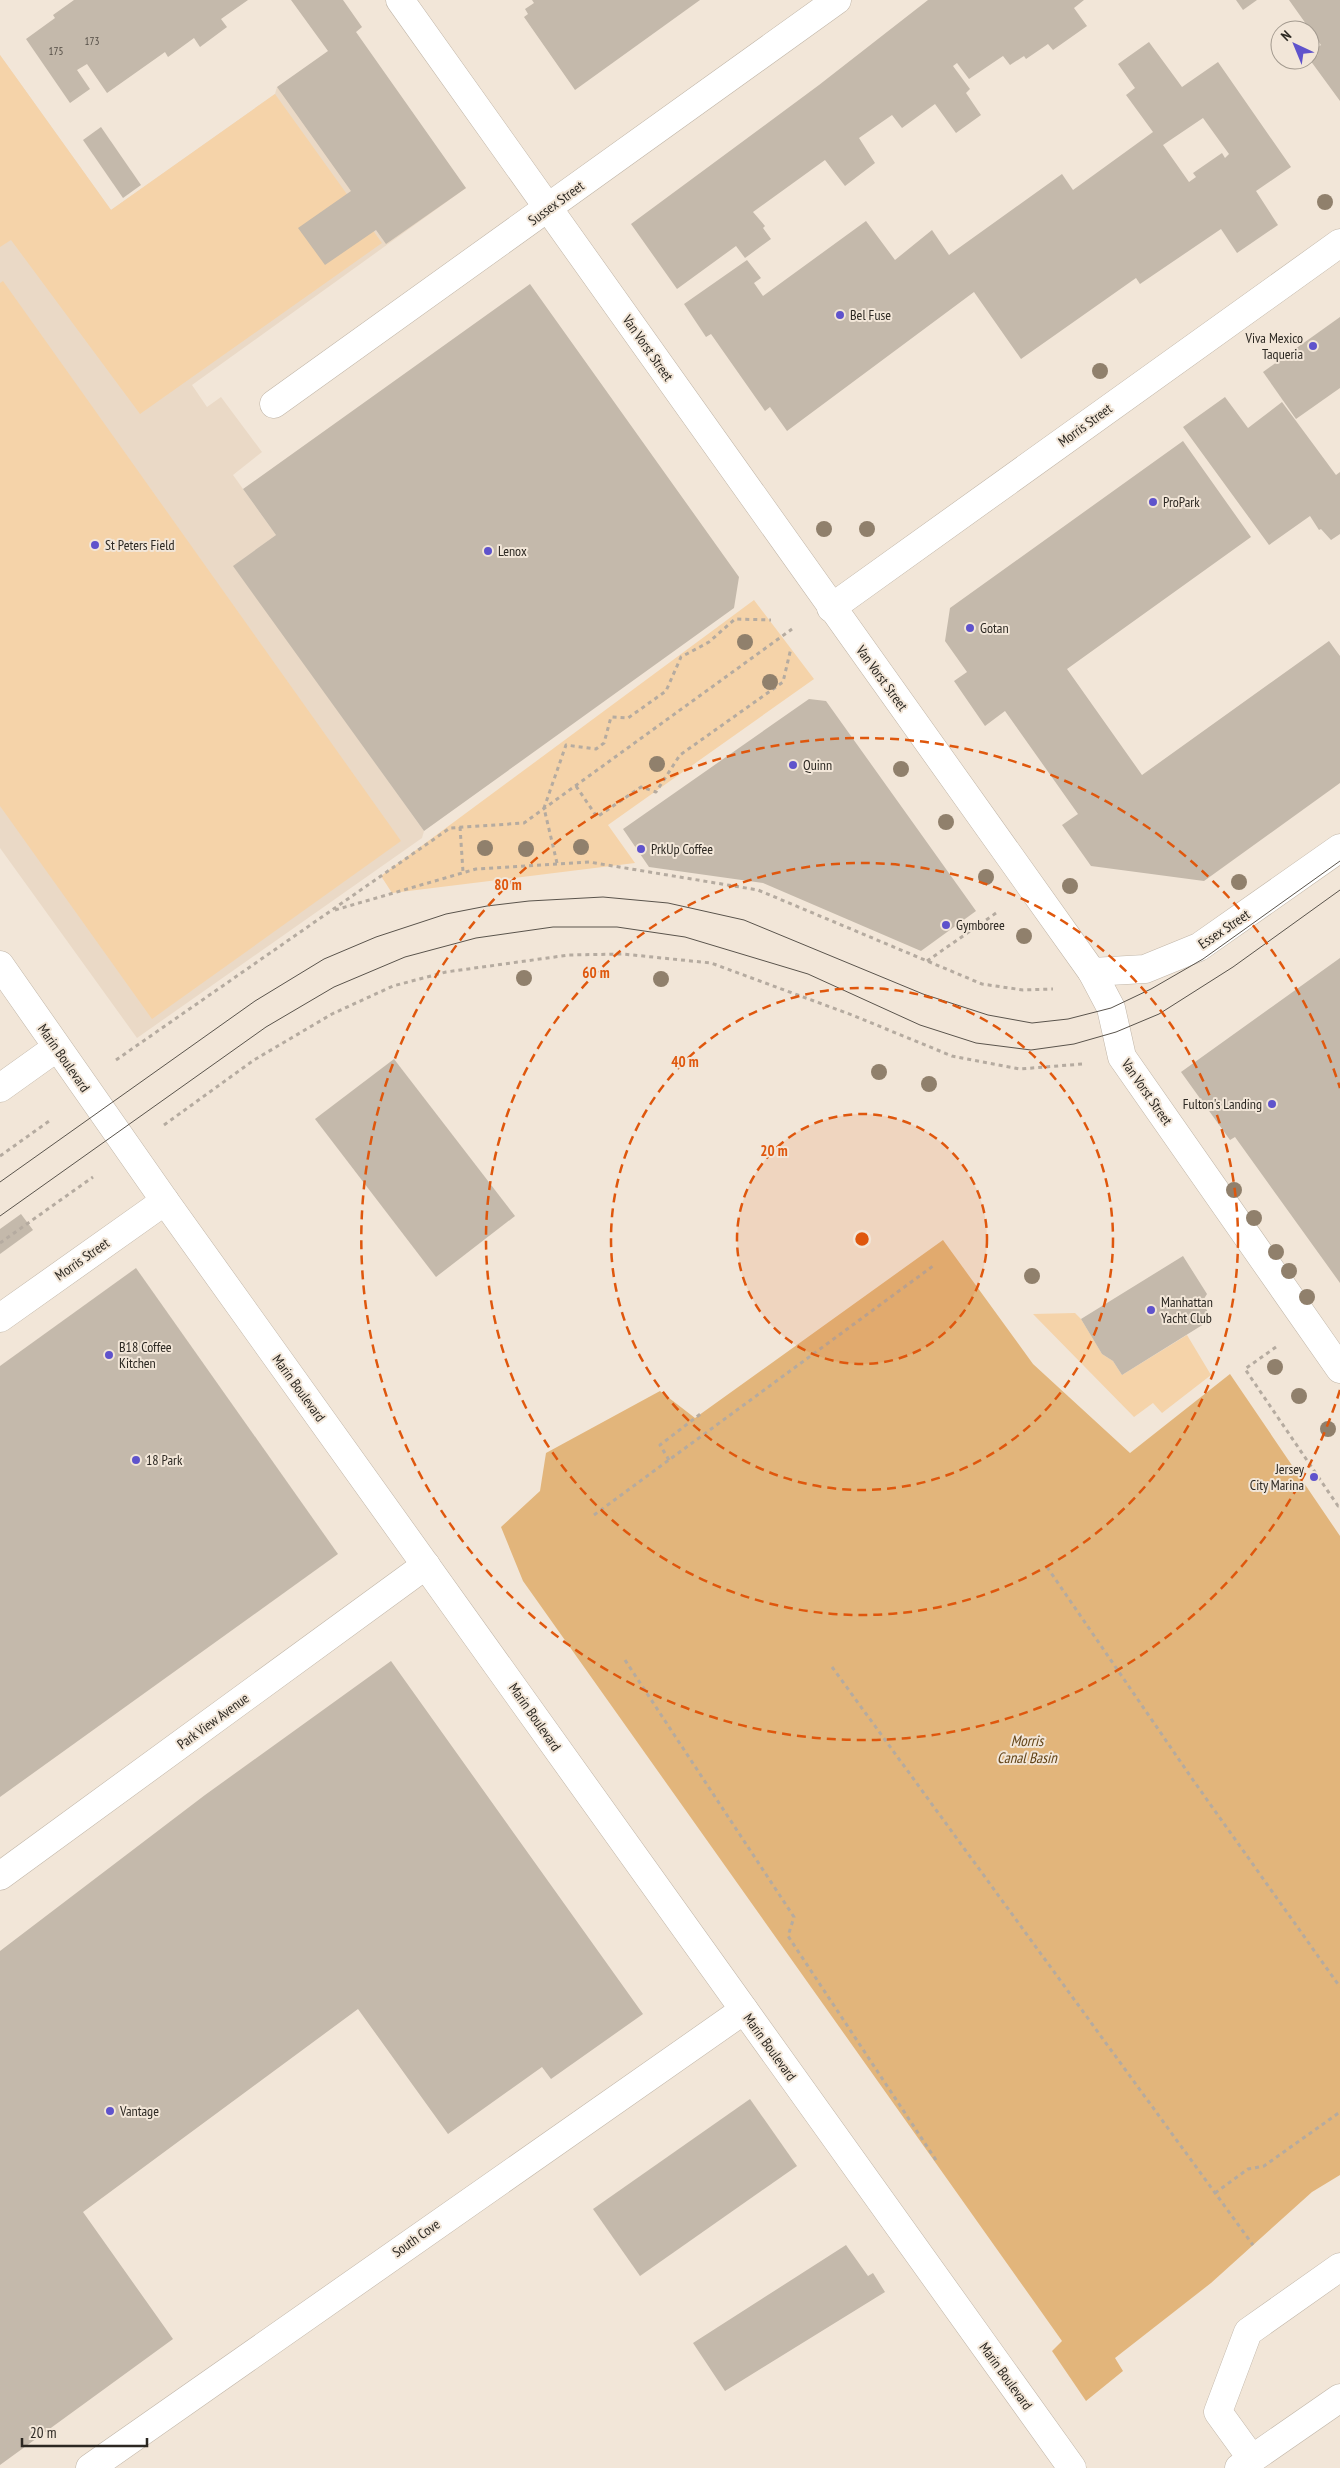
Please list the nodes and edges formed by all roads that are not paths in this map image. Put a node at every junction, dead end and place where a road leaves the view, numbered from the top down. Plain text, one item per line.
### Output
1 (400, 0) edge
2 (838, 0) edge
3 (548, 209) junction
4 (1340, 243) edge
5 (274, 404) dead end
6 (831, 608) junction
7 (1340, 848) edge
8 (0, 965) edge
9 (1092, 972) junction
10 (56, 1048) junction
11 (0, 1088) edge
12 (165, 1201) junction
13 (0, 1318) edge
14 (1340, 1369) edge
15 (426, 1565) junction
16 (0, 1876) edge
17 (744, 2010) junction
18 (1340, 2267) edge
19 (1340, 2398) edge
20 (1246, 2463) edge
21 (90, 2468) edge
22 (1072, 2468) edge

1 - 3 street, Van Vorst Street
2 - 3 street, Sussex Street
3 - 5 street, Sussex Street
3 - 6 street, Van Vorst Street
4 - 6 street, Morris Street
6 - 9 street, Van Vorst Street
7 - 9 street, Essex Street
8 - 10 street, Marin Boulevard
9 - 14 street, Van Vorst Street
10 - 11 street
10 - 12 street, Marin Boulevard
12 - 13 street, Morris Street
12 - 15 street, Marin Boulevard
15 - 16 street, Park View Avenue
15 - 17 street, Marin Boulevard
17 - 21 street, South Cove
17 - 22 street, Marin Boulevard
18 - 20 street
19 - 20 street

